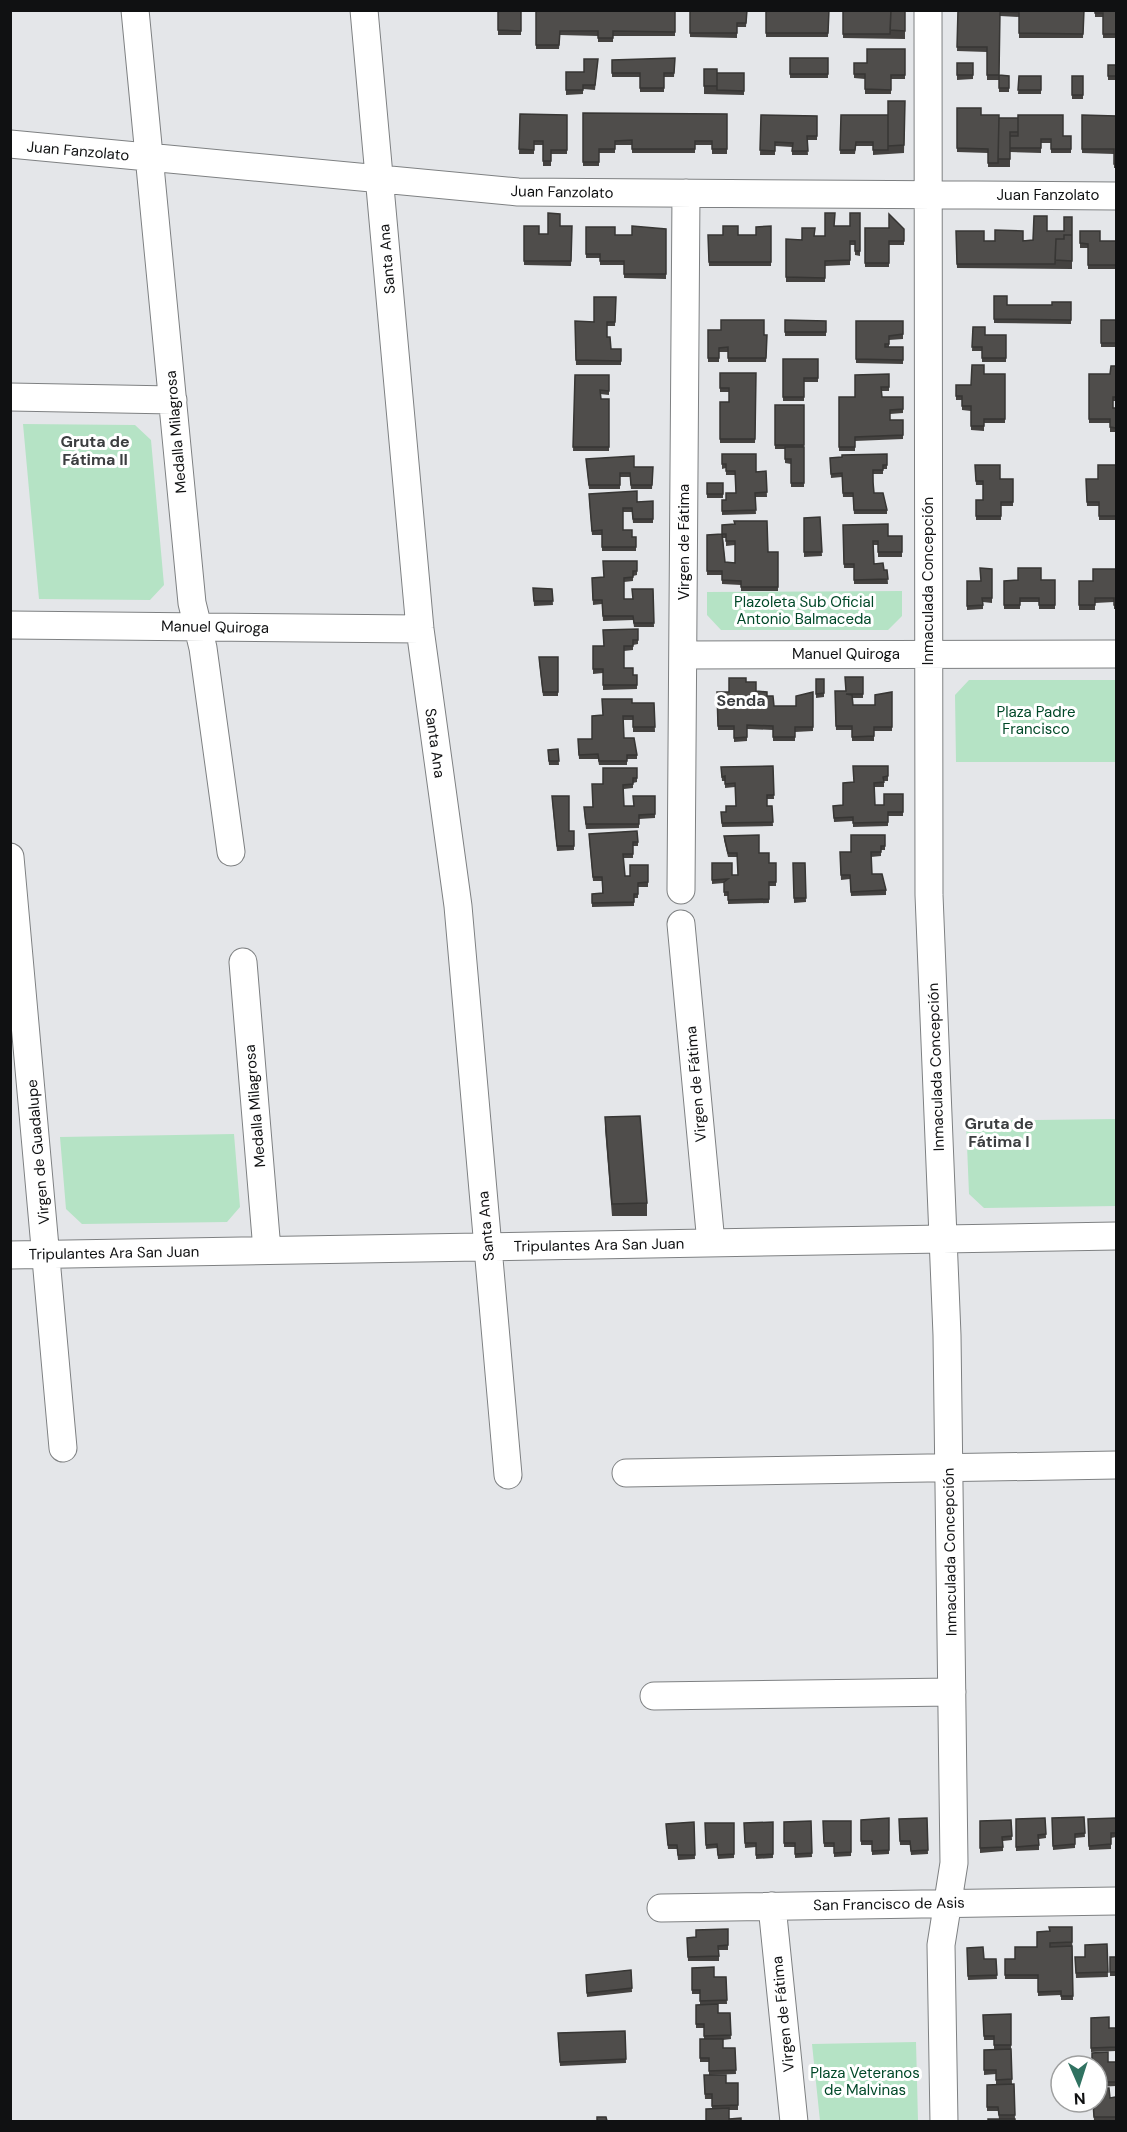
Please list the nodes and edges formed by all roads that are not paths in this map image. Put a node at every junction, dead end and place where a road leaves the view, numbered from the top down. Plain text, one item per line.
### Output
1 (135, 10) edge
2 (364, 10) edge
3 (928, 10) edge
4 (10, 144) edge
5 (149, 158) junction
6 (379, 179) junction
7 (686, 193) junction
8 (928, 195) junction
9 (1116, 196) edge
10 (10, 397) edge
11 (173, 400) junction
12 (10, 625) edge
13 (198, 627) junction
14 (420, 630) junction
15 (928, 654) junction
16 (1116, 654) edge
17 (683, 655) junction
18 (231, 852) dead end
19 (10, 857) edge
20 (681, 890) dead end
21 (681, 924) dead end
22 (243, 962) dead end
23 (1116, 1236) edge
24 (943, 1239) junction
25 (711, 1243) junction
26 (488, 1246) junction
27 (267, 1250) junction
28 (46, 1254) junction
29 (10, 1255) edge
30 (63, 1448) dead end
31 (1116, 1465) edge
32 (948, 1468) junction
33 (626, 1473) dead end
34 (508, 1475) dead end
35 (952, 1692) junction
36 (654, 1696) dead end
37 (1116, 1901) edge
38 (948, 1904) junction
39 (772, 1906) junction
40 (661, 1908) dead end
41 (794, 2121) edge
42 (944, 2121) edge

1 - 5 street, Medalla Milagrosa
2 - 6 street, Santa Ana
3 - 8 street, Inmaculada Concepción
4 - 5 street, Juan Fanzolato
5 - 6 street, Juan Fanzolato
5 - 11 street, Medalla Milagrosa
6 - 7 street, Juan Fanzolato
6 - 14 street, Santa Ana
7 - 8 street, Juan Fanzolato
7 - 17 street, Virgen de Fátima
8 - 9 street, Juan Fanzolato
8 - 15 street, Inmaculada Concepción
10 - 11 street
11 - 13 street, Medalla Milagrosa
12 - 13 street, Manuel Quiroga
13 - 14 street, Manuel Quiroga
13 - 18 street, Medalla Milagrosa
14 - 26 street, Santa Ana
15 - 16 street, Manuel Quiroga
15 - 17 street, Manuel Quiroga
15 - 24 street, Inmaculada Concepción
17 - 20 street, Virgen de Fátima
19 - 28 street, Virgen de Guadalupe
21 - 25 street, Virgen de Fátima
22 - 27 street, Medalla Milagrosa
23 - 24 street, Tripulantes Ara San Juan
24 - 25 street, Tripulantes Ara San Juan
24 - 32 street, Inmaculada Concepción
25 - 26 street, Tripulantes Ara San Juan
26 - 27 street, Tripulantes Ara San Juan
26 - 34 street, Santa Ana
27 - 28 street, Tripulantes Ara San Juan
28 - 29 street, Tripulantes Ara San Juan
28 - 30 street, Virgen de Guadalupe
31 - 32 street
32 - 33 street
32 - 35 street, Inmaculada Concepción
35 - 36 street
35 - 38 street, Inmaculada Concepción
37 - 38 street, San Francisco de Asis
38 - 39 street, San Francisco de Asis
38 - 42 street, Inmaculada Concepción
39 - 40 street, San Francisco de Asis
39 - 41 street, Virgen de Fátima

